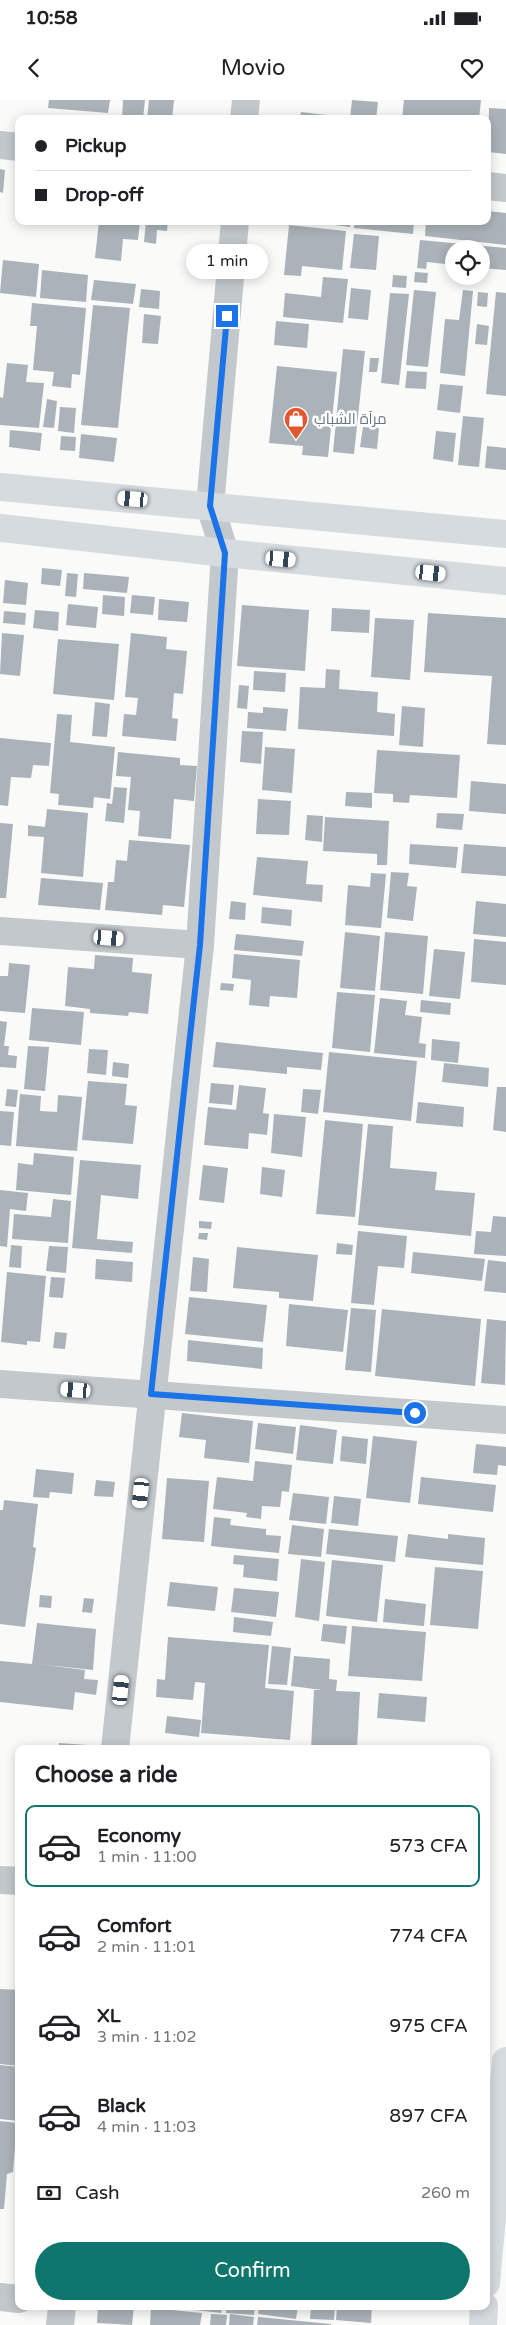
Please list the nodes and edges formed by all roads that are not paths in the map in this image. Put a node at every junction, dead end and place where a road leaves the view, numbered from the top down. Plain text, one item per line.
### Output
1 (246, 100) edge
2 (244, 115) edge
3 (0, 145) edge
4 (15, 147) edge
5 (491, 186) edge
6 (506, 188) edge
7 (235, 225) edge
8 (0, 486) edge
9 (210, 506) junction
10 (0, 528) edge
11 (506, 534) edge
12 (225, 553) junction
13 (506, 580) edge
14 (0, 931) edge
15 (200, 945) junction
16 (0, 1384) edge
17 (151, 1394) junction
18 (506, 1420) edge
19 (115, 1745) edge
20 (0, 1880) edge
21 (15, 1881) edge
22 (506, 2061) edge
23 (490, 2239) edge
24 (0, 2297) edge
25 (15, 2299) edge
26 (62, 2310) edge
27 (484, 2310) edge
28 (60, 2325) edge
29 (482, 2325) edge

1 - 2 street
3 - 4 street
5 - 6 street
7 - 9 street
8 - 9 street
9 - 11 street
9 - 12 street
10 - 12 street
12 - 13 street
12 - 15 street
14 - 15 street
15 - 17 street
16 - 17 street
17 - 18 street
17 - 19 street
20 - 21 street
22 - 23 street
24 - 25 street
26 - 28 street
27 - 29 street

